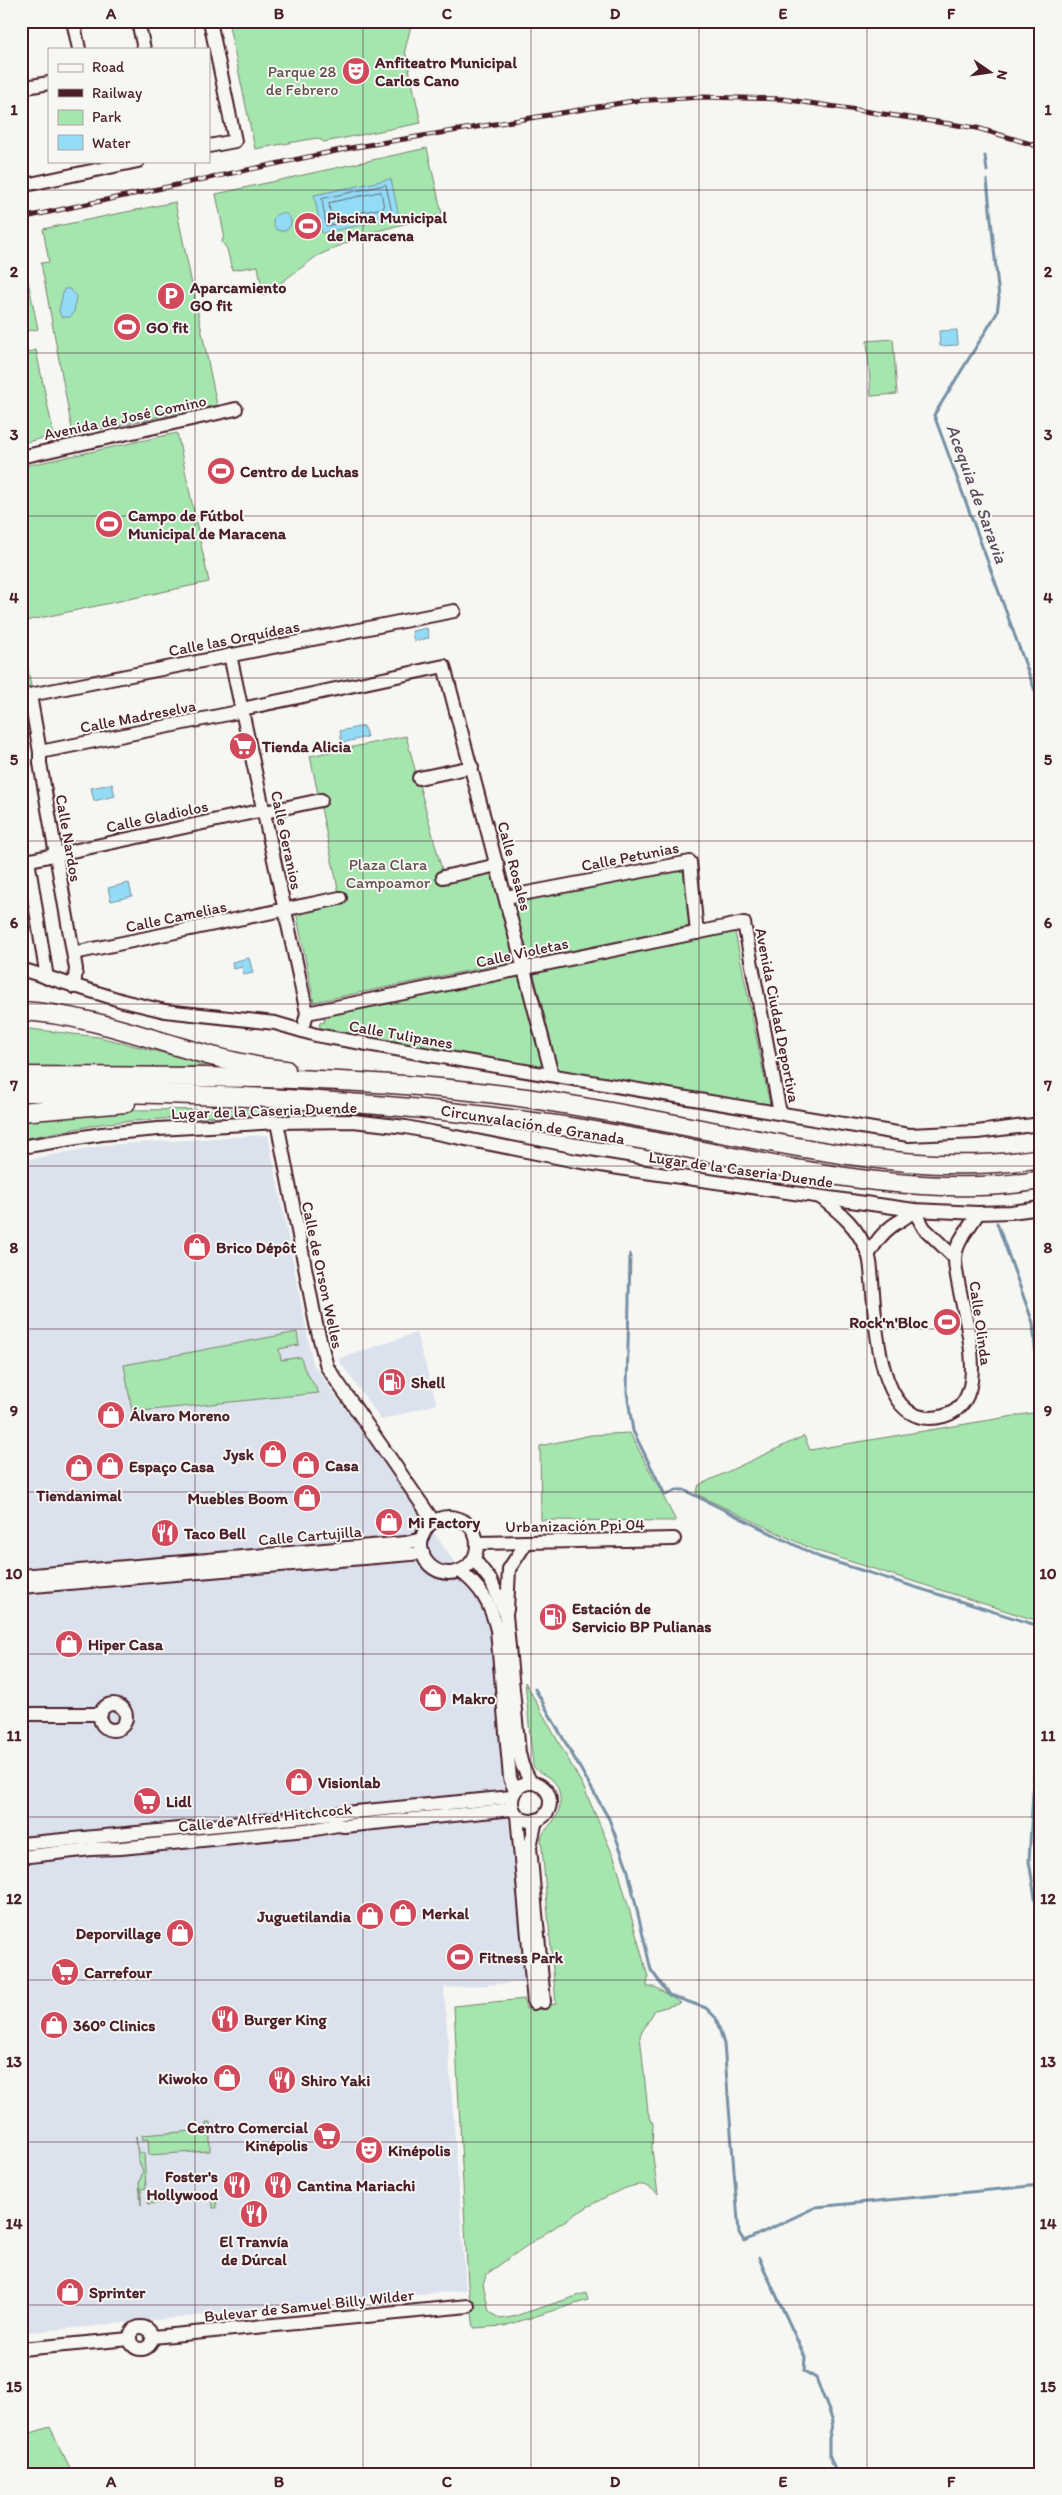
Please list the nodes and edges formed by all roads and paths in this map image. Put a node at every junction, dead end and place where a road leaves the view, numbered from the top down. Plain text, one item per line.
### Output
1 (73, 21) edge
2 (138, 21) edge
3 (210, 21) edge
4 (79, 48) edge
5 (144, 48) edge
6 (212, 49) edge
7 (48, 83) edge
8 (21, 88) edge
9 (210, 146) edge
10 (133, 162) edge
11 (21, 186) edge
12 (236, 409) dead end
13 (21, 457) edge
14 (454, 611) dead end
15 (230, 655) junction
16 (444, 666) joint
17 (26, 694) edge
18 (242, 710) junction
19 (40, 752) junction
20 (472, 767) junction
21 (419, 778) dead end
22 (321, 800) dead end
23 (265, 811) junction
24 (56, 854) junction
25 (24, 861) edge
26 (498, 865) junction
27 (443, 877) dead end
28 (506, 897) junction
29 (340, 898) dead end
30 (286, 910) junction
31 (744, 923) joint
32 (697, 933) junction
33 (74, 953) junction
34 (525, 968) junction
35 (21, 970) edge
36 (47, 978) junction
37 (74, 987) junction
38 (21, 1011) edge
39 (307, 1013) junction
40 (302, 1031) junction
41 (552, 1075) junction
42 (21, 1076) edge
43 (330, 1081) junction
44 (21, 1092) edge
45 (190, 1093) junction
46 (21, 1112) edge
47 (780, 1113) junction
48 (277, 1122) junction
49 (1041, 1124) edge
50 (21, 1147) edge
51 (1041, 1158) edge
52 (1041, 1180) edge
53 (819, 1196) junction
54 (1041, 1208) edge
55 (914, 1210) junction
56 (978, 1213) junction
57 (869, 1254) junction
58 (955, 1258) junction
59 (434, 1522) junction
60 (422, 1539) junction
61 (674, 1539) dead end
62 (478, 1543) junction
63 (526, 1543) junction
64 (423, 1553) junction
65 (474, 1559) junction
66 (460, 1571) junction
67 (21, 1576) edge
68 (21, 1587) edge
69 (506, 1615) junction
70 (21, 1714) edge
71 (100, 1714) dead end
72 (531, 1782) junction
73 (514, 1803) junction
74 (536, 1820) junction
75 (21, 1844) edge
76 (21, 1858) edge
77 (538, 1987) junction
78 (539, 2002) dead end
79 (468, 2306) dead end
80 (21, 2349) edge

1 - 4 street
2 - 5 street
3 - 6 street
6 - 9 street
7 - 8 street
10 - 11 street
12 - 13 street, Avenida de José Comino
14 - 15 street, Calle las Orquídeas
15 - 17 street, Calle las Orquídeas
15 - 18 street, Calle Geranios
16 - 18 street, Calle Madreselva
16 - 20 street, Calle Rosales
17 - 19 street, Calle Nardos
18 - 19 street, Calle Madreselva
18 - 23 street, Calle Geranios
19 - 24 street, Calle Nardos
20 - 21 street
20 - 26 street, Calle Rosales
22 - 23 street
23 - 24 street, Calle Gladiolos
23 - 30 street, Calle Geranios
24 - 25 street, Calle Gladiolos
24 - 33 street, Calle Nardos
25 - 36 street
26 - 27 street
26 - 28 street, Calle Rosales
28 - 32 street, Calle Petunias
28 - 34 street, Calle Rosales
29 - 30 street
30 - 33 street, Calle Camelias
30 - 39 street, Calle Geranios
31 - 32 street, Calle Violetas
31 - 47 street, Avenida Ciudad Deportiva
32 - 34 street, Calle Violetas
33 - 37 street, Calle Nardos
34 - 39 street, Calle Violetas
34 - 41 street, Calle Rosales
35 - 36 street, Calle Tulipanes
36 - 37 street, Calle Tulipanes
37 - 40 street, Calle Tulipanes
38 - 43 highway
39 - 40 street, Calle Geranios
40 - 41 street, Calle Tulipanes
41 - 47 street, Calle Tulipanes
42 - 43 highway, Circunvalación de Granada
43 - 51 highway, Circunvalación de Granada
44 - 45 highway, Circunvalación de Granada
45 - 46 highway
45 - 52 highway, Circunvalación de Granada
47 - 49 street, Calle Tulipanes
48 - 50 street, Lugar de la Caseria Duende
48 - 53 street, Lugar de la Caseria Duende
48 - 59 street, Calle de Orson Welles
53 - 55 street, Lugar de la Caseria Duende
53 - 57 street, Calle Olinda
54 - 56 street, Lugar de la Caseria Duende
55 - 56 street, Lugar de la Caseria Duende
55 - 57 street
55 - 58 street
56 - 58 street, Calle Olinda
57 - 58 street, Calle Olinda
59 - 60 street
59 - 62 street
60 - 64 street
60 - 67 street, Calle Cartujilla
61 - 63 street, Urbanización Ppi 04
62 - 63 street, Urbanización Ppi 04
62 - 65 street
63 - 69 street
64 - 66 street
64 - 68 street, Calle Cartujilla
65 - 66 street
65 - 69 street
66 - 73 street
69 - 72 street
70 - 71 street
72 - 73 street
72 - 74 street
73 - 74 street
73 - 75 street, Calle de Alfred Hitchcock
73 - 76 street, Calle de Alfred Hitchcock
73 - 77 street
74 - 77 street
77 - 78 street
79 - 80 street, Bulevar de Samuel Billy Wilder

